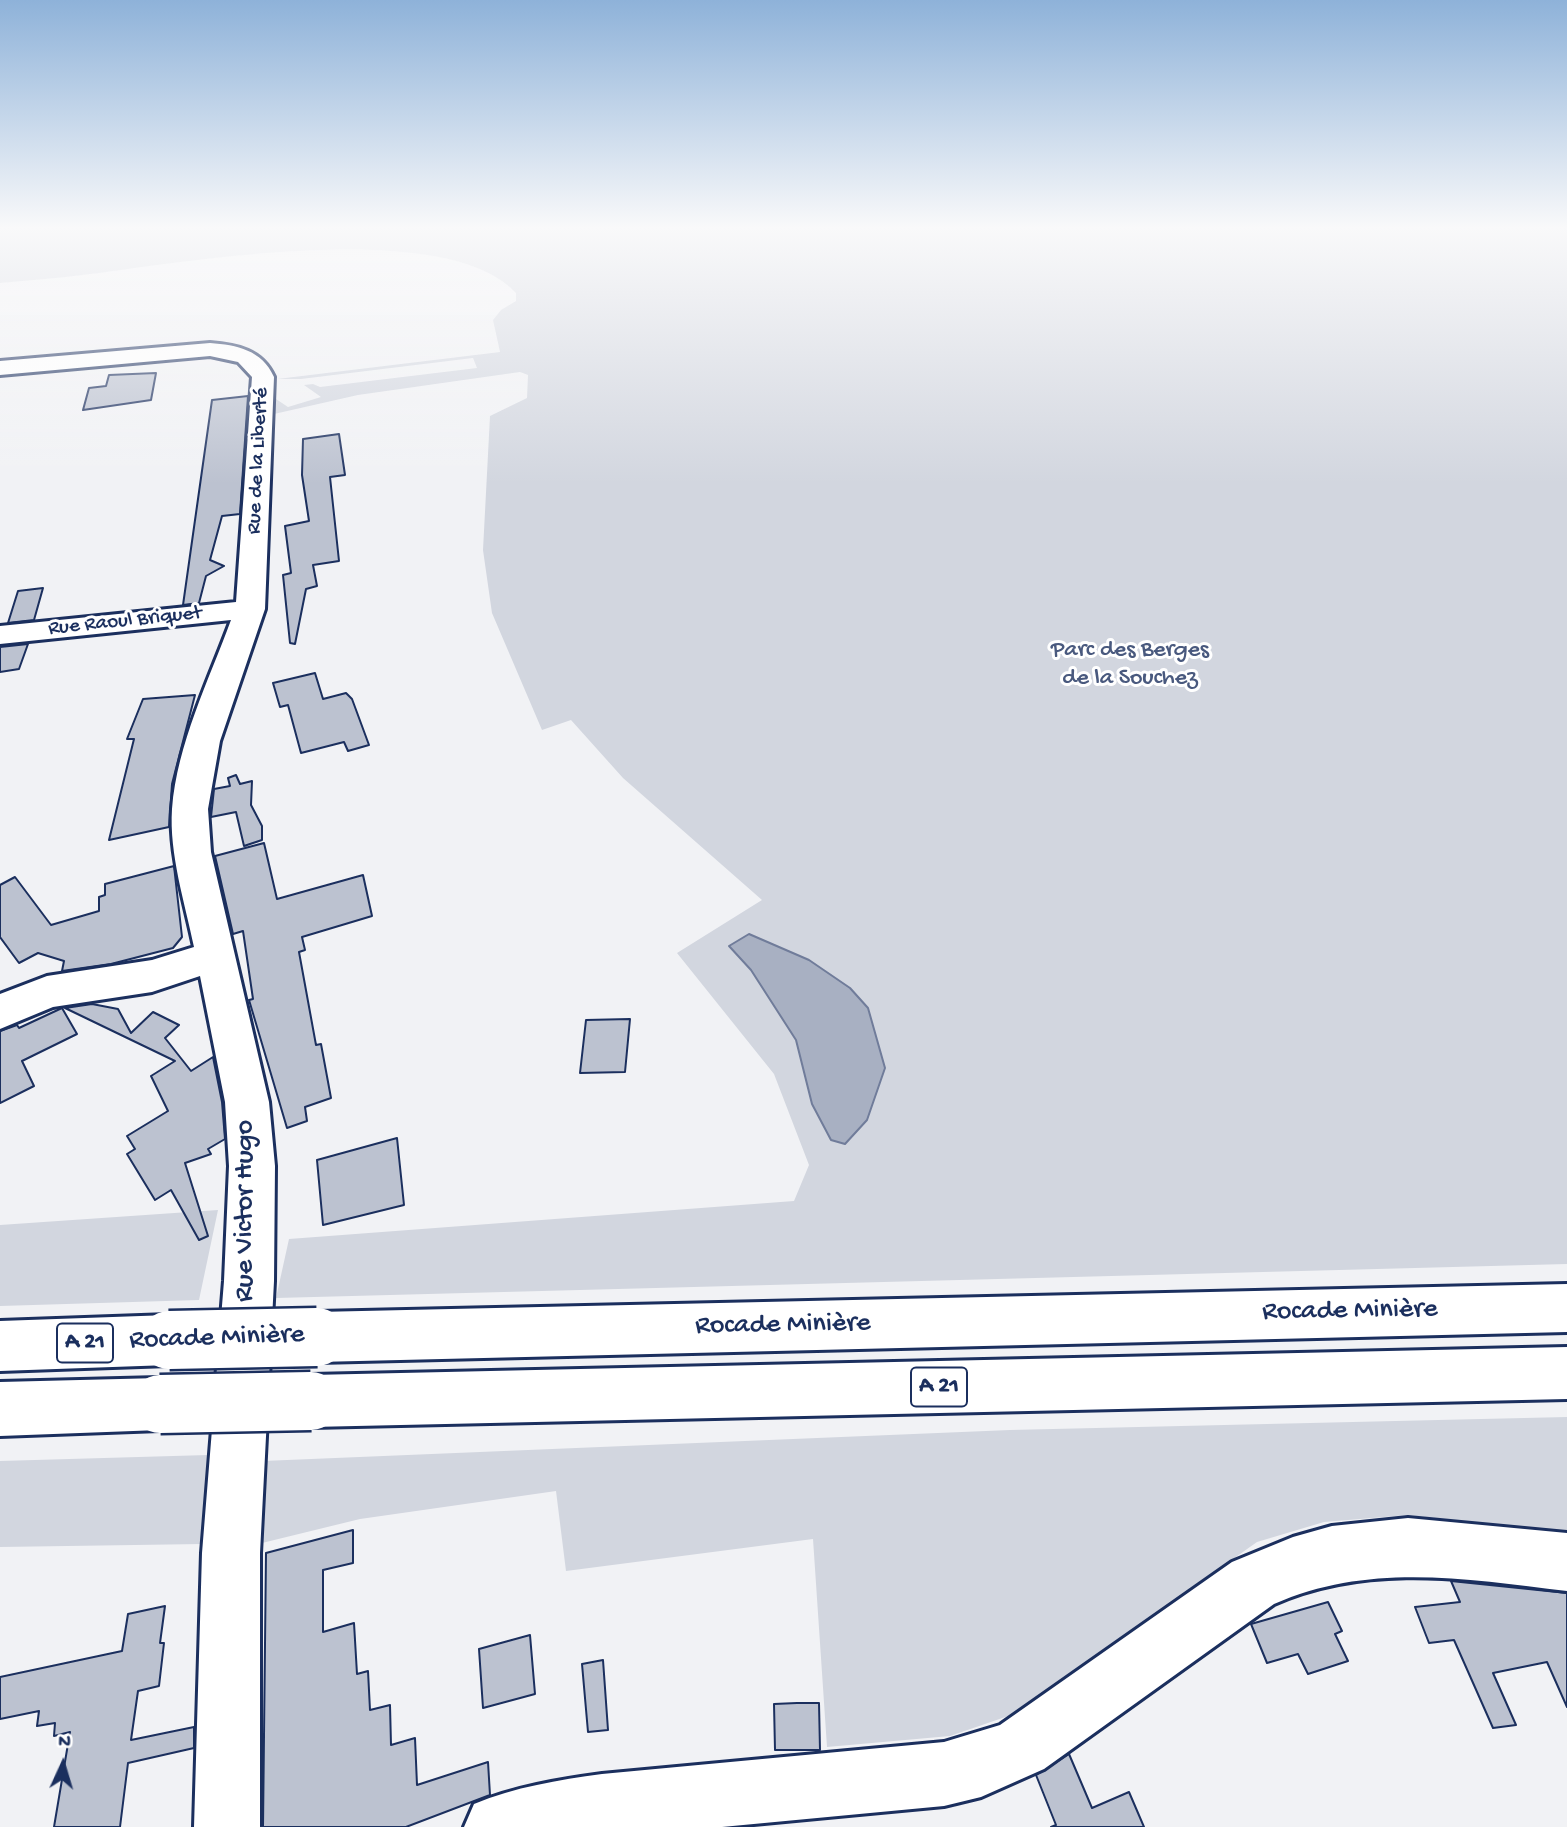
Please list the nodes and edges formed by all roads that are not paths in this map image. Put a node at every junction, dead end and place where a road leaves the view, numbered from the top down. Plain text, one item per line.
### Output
1 (0, 368) edge
2 (250, 609) junction
3 (0, 635) edge
4 (216, 955) junction
5 (0, 1013) edge
6 (1567, 1308) edge
7 (0, 1346) edge
8 (1567, 1373) edge
9 (0, 1409) edge
10 (1567, 1562) edge
11 (226, 1827) edge
12 (497, 1827) edge

1 - 2 main road, Rue de la Liberté
2 - 3 main road, Rue Raoul Briquet
2 - 4 main road, Rue Victor Hugo
4 - 5 main road
4 - 11 main road, Rue Victor Hugo
6 - 7 main road, Rocade Minière / A 21, bridge
8 - 9 main road, A 21, bridge
10 - 12 main road

